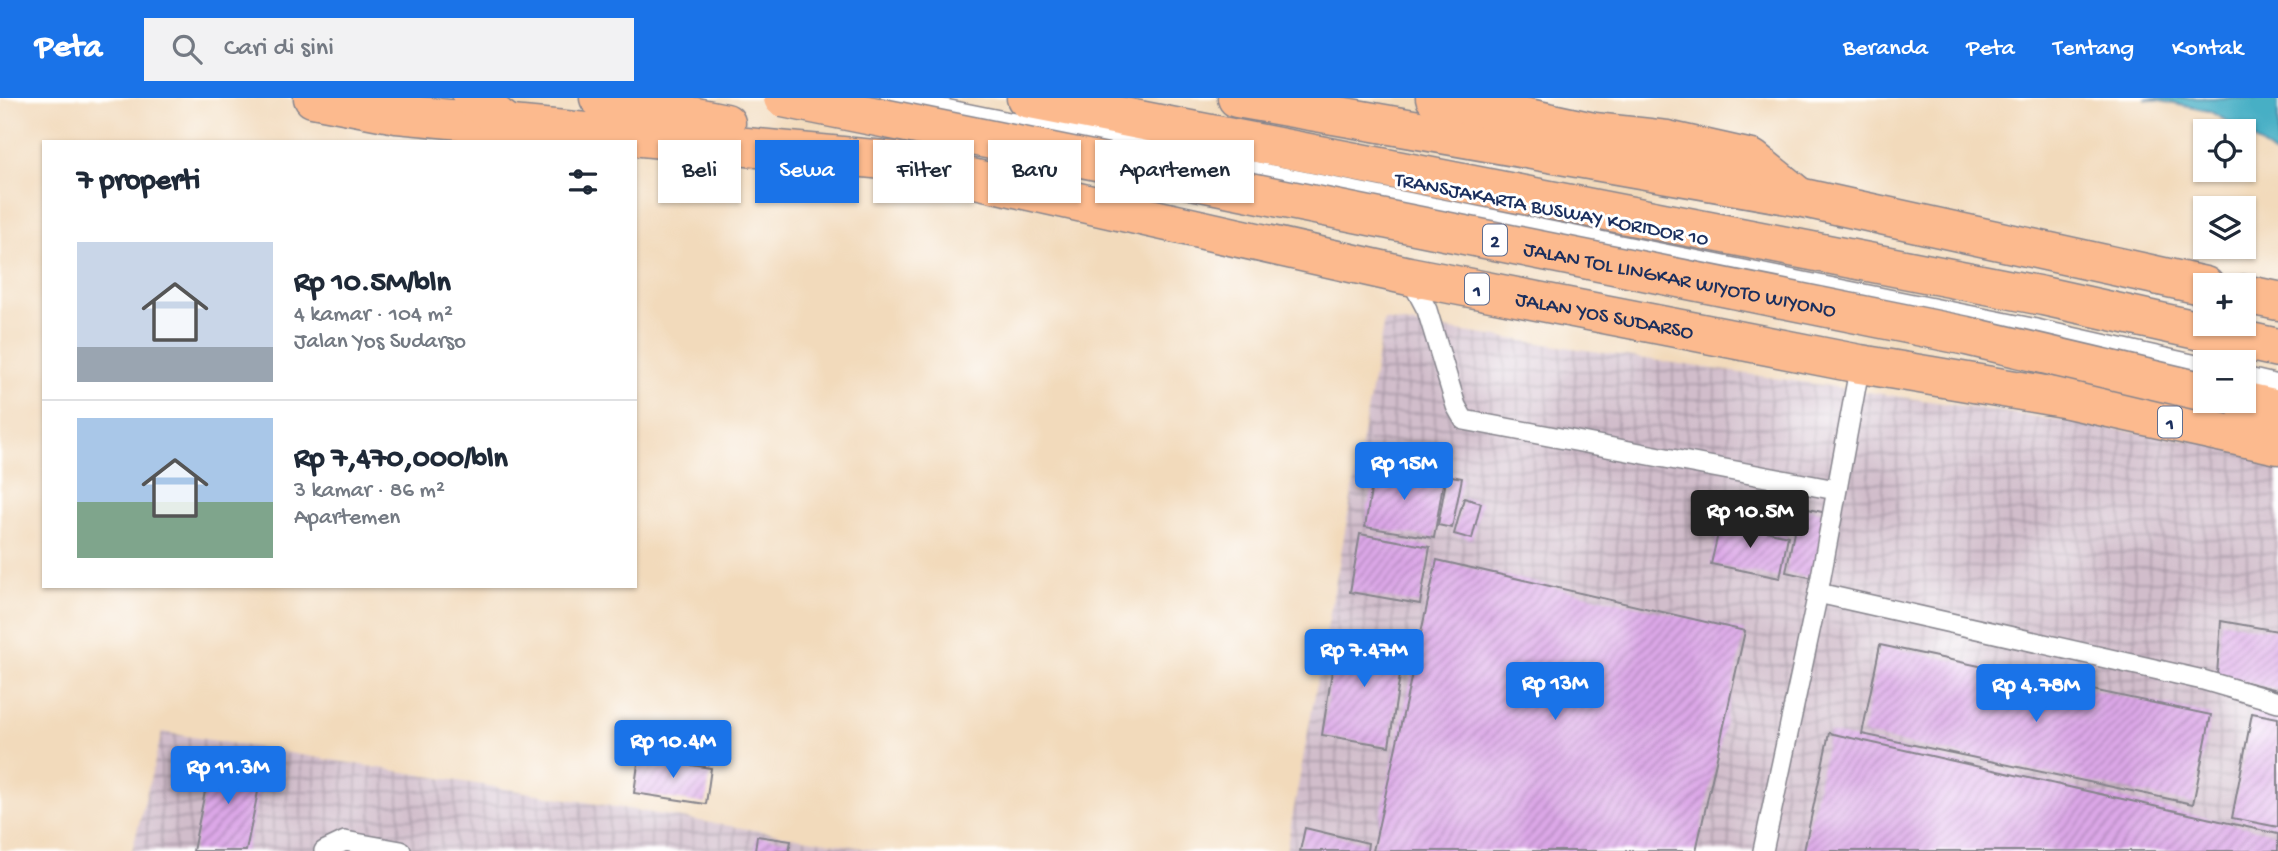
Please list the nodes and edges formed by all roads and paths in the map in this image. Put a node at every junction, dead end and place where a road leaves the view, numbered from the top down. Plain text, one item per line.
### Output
1 (313, 98) edge
2 (472, 98) edge
3 (599, 98) edge
4 (785, 98) edge
5 (890, 98) edge
6 (1026, 98) edge
7 (1085, 98) edge
8 (1237, 98) edge
9 (1436, 98) edge
10 (509, 125) junction
11 (817, 138) junction
12 (873, 155) edge
13 (873, 159) edge
14 (974, 179) edge
15 (1799, 197) junction
16 (1409, 276) junction
17 (2193, 283) edge
18 (2256, 296) edge
19 (2278, 301) edge
20 (2193, 316) edge
21 (2256, 330) edge
22 (2278, 334) edge
23 (2278, 348) edge
24 (1860, 364) junction
25 (2193, 364) edge
26 (2256, 380) edge
27 (2278, 385) edge
28 (2193, 389) edge
29 (2256, 404) edge
30 (2278, 409) edge
31 (2278, 445) edge
32 (1836, 490) junction
33 (1818, 593) junction
34 (2278, 702) edge
35 (324, 851) edge
36 (401, 851) edge
37 (1763, 851) edge

1 - 10 highway, JALAN YOS SUDARSO / 1
2 - 10 highway
3 - 11 highway, JALAN YOS SUDARSO / 1
4 - 11 highway
4 - 28 highway, JALAN TOL LINGKAR WIYOTO WIYONO / 2, bridge
5 - 25 lane, TRANSJAKARTA BUSWAY KORIDOR 10
6 - 23 highway, 2
7 - 20 lane, TRANSJAKARTA BUSWAY KORIDOR 10
8 - 15 highway
9 - 15 highway
10 - 13 highway, JALAN YOS SUDARSO / 1
11 - 12 highway, JALAN YOS SUDARSO / 1
14 - 16 highway, JALAN YOS SUDARSO / 1
15 - 17 highway
16 - 24 highway, JALAN YOS SUDARSO / 1
16 - 32 lane
18 - 19 highway
21 - 22 lane
24 - 31 highway, JALAN YOS SUDARSO / 1
24 - 32 lane
26 - 27 lane
29 - 30 highway
32 - 33 lane
33 - 34 lane
33 - 37 lane
35 - 36 lane

